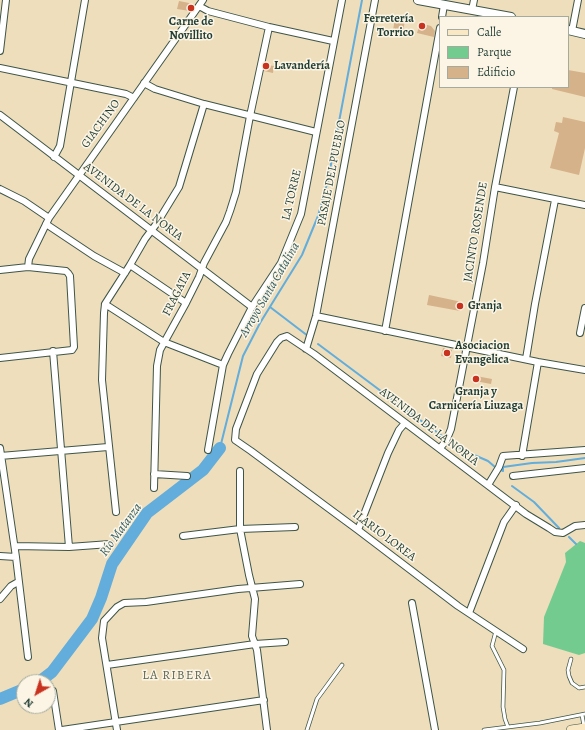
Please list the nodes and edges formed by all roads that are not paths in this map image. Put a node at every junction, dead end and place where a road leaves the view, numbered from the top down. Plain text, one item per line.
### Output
1 (6, 0) edge
2 (85, 0) edge
3 (203, 0) edge
4 (342, 0) edge
5 (375, 0) edge
6 (418, 0) edge
7 (474, 0) edge
8 (578, 0) edge
9 (444, 5) junction
10 (199, 6) junction
11 (472, 10) junction
12 (442, 16) edge
13 (505, 16) edge
14 (269, 27) junction
15 (570, 31) edge
16 (439, 34) edge
17 (585, 34) edge
18 (333, 41) junction
19 (0, 51) edge
20 (0, 68) edge
21 (71, 82) junction
22 (144, 83) junction
23 (514, 88) edge
24 (134, 98) junction
25 (204, 104) junction
26 (0, 115) edge
27 (250, 116) junction
28 (316, 132) junction
29 (54, 156) junction
30 (78, 175) junction
31 (494, 187) junction
32 (0, 189) edge
33 (555, 200) junction
34 (585, 205) edge
35 (48, 221) junction
36 (151, 231) junction
37 (130, 265) junction
38 (28, 267) junction
39 (202, 268) junction
40 (0, 270) edge
41 (125, 273) junction
42 (186, 303) junction
43 (105, 304) junction
44 (252, 307) junction
45 (585, 308) edge
46 (316, 316) junction
47 (385, 331) junction
48 (580, 333) dead end
49 (164, 342) junction
50 (466, 347) junction
51 (306, 349) junction
52 (53, 351) junction
53 (0, 358) edge
54 (526, 359) junction
55 (538, 362) junction
56 (223, 365) junction
57 (585, 370) edge
58 (405, 422) junction
59 (234, 437) joint
60 (0, 448) edge
61 (108, 448) junction
62 (440, 448) junction
63 (208, 450) dead end
64 (585, 450) edge
65 (61, 451) junction
66 (1, 456) edge
67 (522, 456) junction
68 (585, 468) edge
69 (240, 471) dead end
70 (154, 474) junction
71 (187, 476) dead end
72 (512, 476) dead end
73 (488, 485) junction
74 (154, 488) dead end
75 (516, 505) junction
76 (116, 512) dead end
77 (585, 525) edge
78 (295, 527) dead end
79 (240, 529) junction
80 (358, 530) junction
81 (183, 536) dead end
82 (110, 544) dead end
83 (14, 546) junction
84 (69, 547) junction
85 (0, 556) edge
86 (16, 557) junction
87 (18, 582) junction
88 (300, 584) dead end
89 (252, 588) junction
90 (0, 599) edge
91 (412, 603) dead end
92 (469, 613) junction
93 (496, 631) junction
94 (285, 642) dead end
95 (255, 644) junction
96 (523, 649) dead end
97 (28, 657) dead end
98 (571, 659) dead end
99 (107, 665) junction
100 (342, 665) dead end
101 (585, 687) edge
102 (264, 700) junction
103 (56, 704) edge
104 (584, 714) edge
105 (115, 723) junction
106 (508, 727) junction
107 (585, 728) edge
108 (60, 730) edge
109 (117, 730) edge
110 (267, 730) edge
111 (307, 730) edge
112 (435, 730) edge
113 (484, 730) edge
114 (571, 730) edge

1 - 19 street
2 - 21 street
3 - 10 street, GIACHINO
4 - 18 street, LA TORRE
5 - 46 street, PASAJE DEL PUEBLO
6 - 9 street
7 - 11 street
8 - 15 street
9 - 11 street
9 - 12 street
10 - 14 street
10 - 22 street, GIACHINO
11 - 13 street
14 - 18 street
14 - 27 street, FRAGATA
15 - 17 street
16 - 47 street
18 - 28 street, LA TORRE
20 - 21 street
21 - 24 street
21 - 29 street
22 - 24 street, GIACHINO
22 - 25 street
23 - 31 street, JACINTO ROSENDE
24 - 30 street, GIACHINO
25 - 27 street
25 - 36 street
26 - 29 street, AVENIDA DE LA NORIA
27 - 28 street
27 - 39 street, FRAGATA
28 - 44 street, LA TORRE
29 - 30 street, AVENIDA DE LA NORIA
30 - 35 street, GIACHINO
30 - 36 street, AVENIDA DE LA NORIA
31 - 33 street
31 - 50 street, JACINTO ROSENDE
32 - 35 street
33 - 34 street
33 - 54 street
35 - 38 street, GIACHINO
35 - 41 street
36 - 37 street
36 - 39 street, AVENIDA DE LA NORIA
37 - 41 street
37 - 42 street
38 - 40 street
38 - 52 street
39 - 42 street, FRAGATA
39 - 44 street, AVENIDA DE LA NORIA
41 - 43 street
42 - 49 street, FRAGATA
43 - 49 street
43 - 61 street
44 - 56 street, LA TORRE
45 - 48 street
46 - 47 street
46 - 51 street, PASAJE DEL PUEBLO
47 - 50 street
49 - 56 street
49 - 70 street, FRAGATA
50 - 54 street
50 - 62 street, JACINTO ROSENDE
51 - 58 street, AVENIDA DE LA NORIA
51 - 59 street, AVENIDA DE LA NORIA
52 - 53 street
52 - 65 street
54 - 55 street
55 - 57 street
55 - 67 street
56 - 63 street, LA TORRE
58 - 62 street, AVENIDA DE LA NORIA
58 - 80 street
59 - 80 street, ILARIO LOREA
60 - 66 street
61 - 65 street
61 - 76 street
62 - 73 street, AVENIDA DE LA NORIA
64 - 67 street
65 - 66 street
65 - 84 street
66 - 83 street
67 - 73 street
68 - 72 street
69 - 79 street
70 - 71 street
70 - 74 street, FRAGATA
73 - 75 street, AVENIDA DE LA NORIA
75 - 77 street, AVENIDA DE LA NORIA
75 - 92 street
78 - 79 street
79 - 81 street
79 - 89 street
80 - 92 street, ILARIO LOREA
82 - 84 street
83 - 84 street
83 - 86 street
85 - 86 street
86 - 87 street
87 - 90 street
87 - 97 street
88 - 89 street
89 - 95 street
89 - 99 street
91 - 112 street
92 - 93 street, ILARIO LOREA
93 - 96 street, ILARIO LOREA
93 - 106 lane
94 - 95 street
95 - 99 street
95 - 102 street
98 - 101 lane
99 - 105 street
100 - 111 lane
102 - 105 street
102 - 110 street
103 - 108 street
104 - 106 lane
104 - 107 lane
105 - 108 street
105 - 109 street
106 - 113 lane
107 - 114 main road

